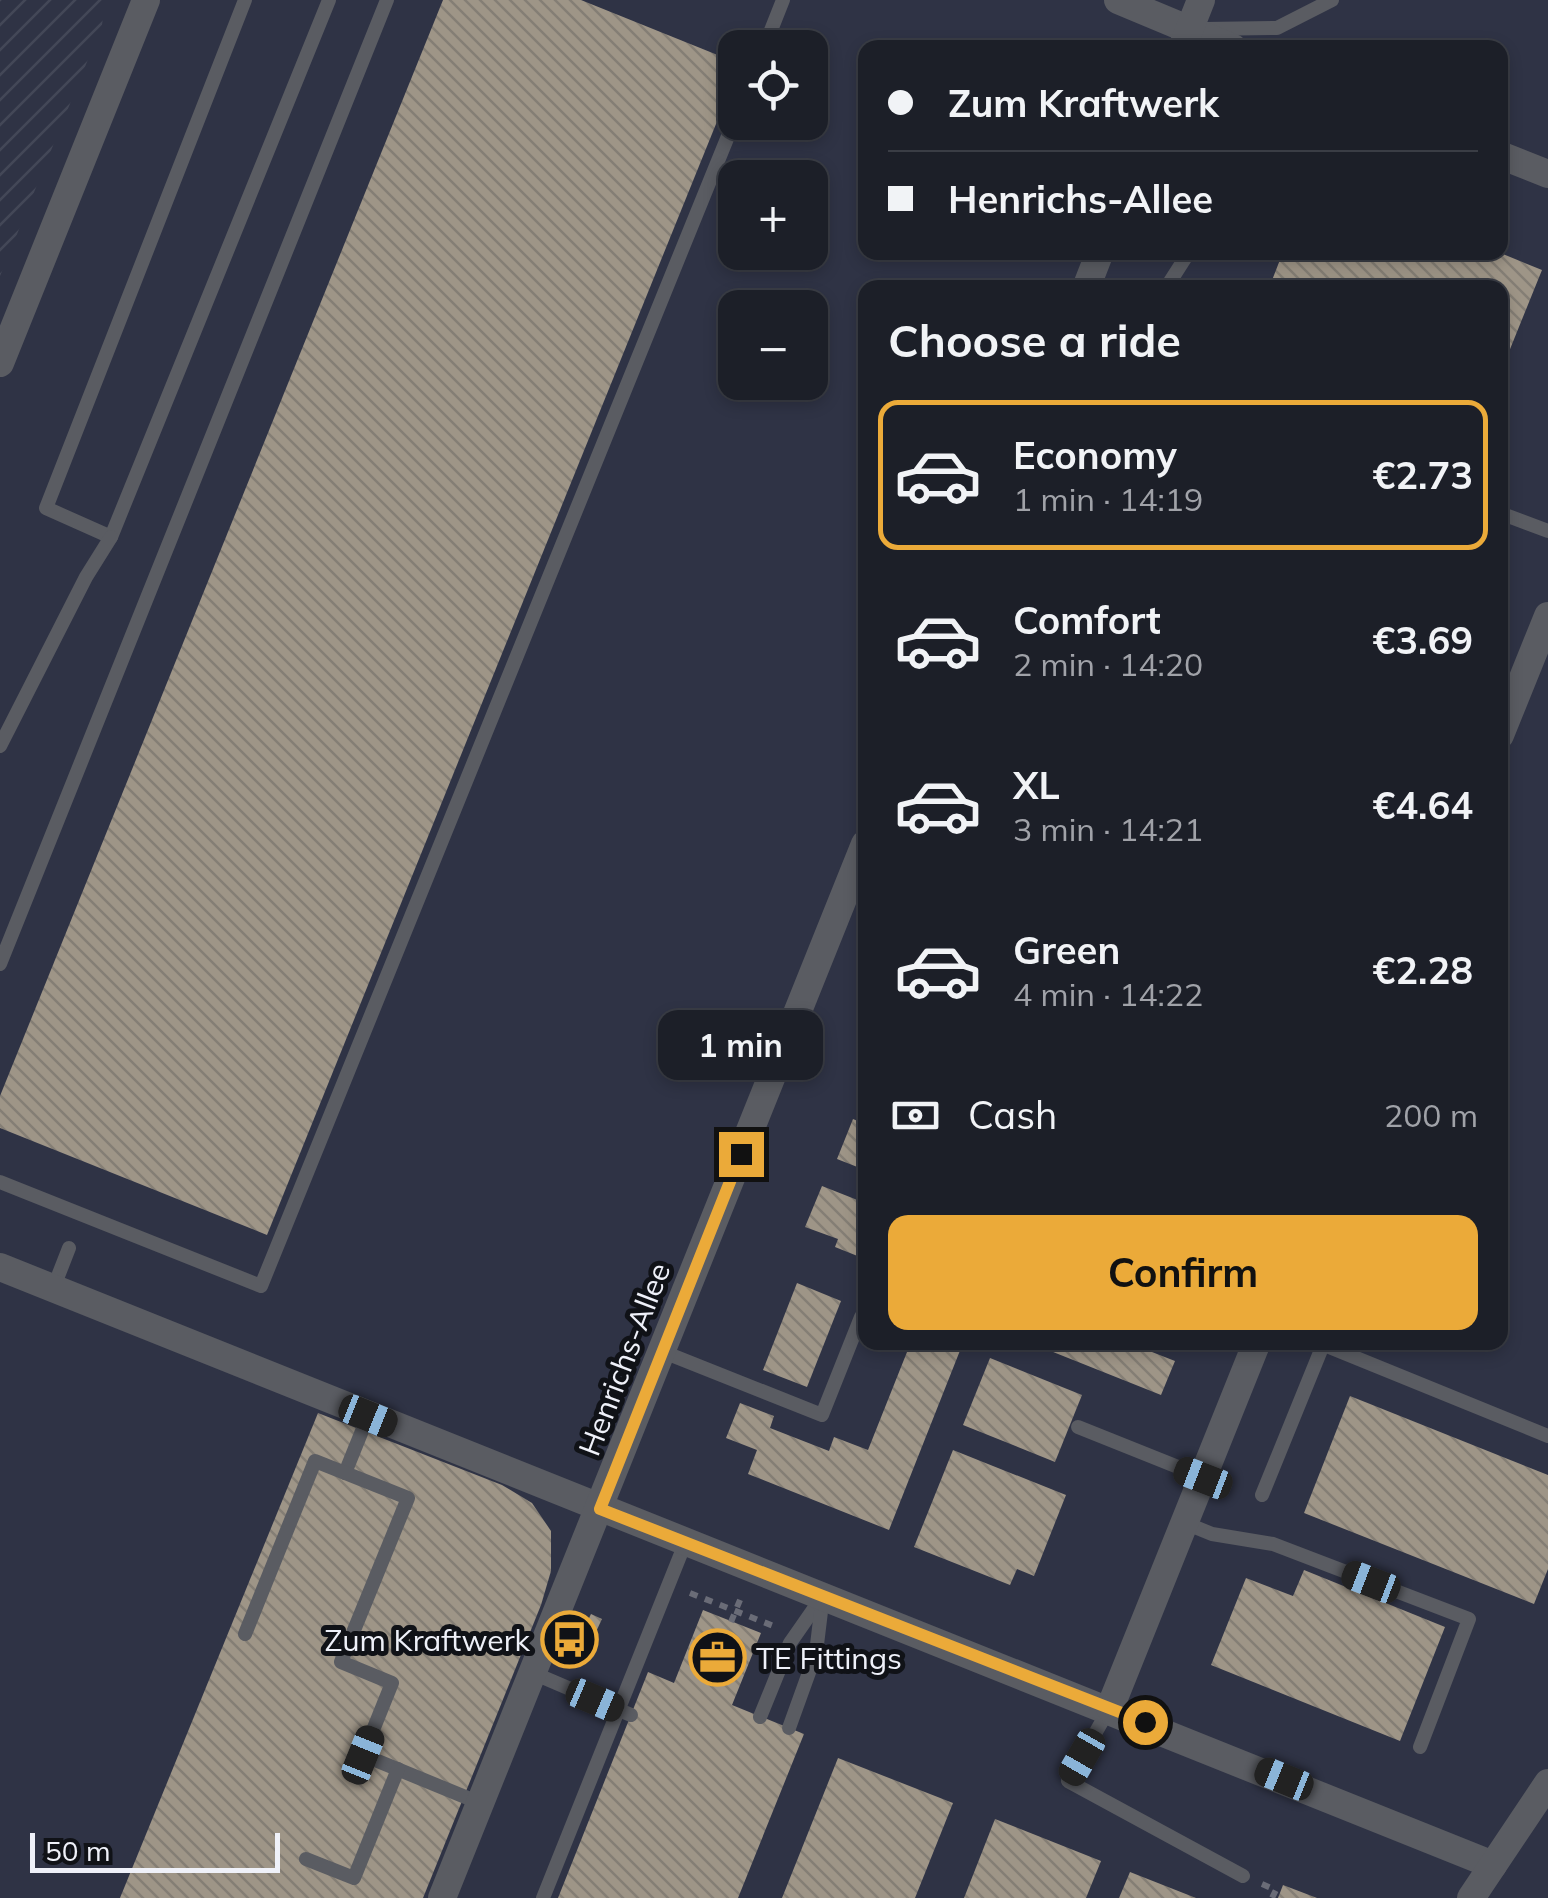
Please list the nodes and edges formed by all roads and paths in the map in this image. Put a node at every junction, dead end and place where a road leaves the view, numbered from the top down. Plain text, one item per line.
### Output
1 (146, 0) edge
2 (246, 0) edge
3 (328, 0) edge
4 (388, 0) edge
5 (784, 0) edge
6 (1118, 0) edge
7 (1201, 0) edge
8 (1332, 0) edge
9 (772, 30) edge
10 (1186, 38) edge
11 (726, 140) edge
12 (1508, 158) edge
13 (1548, 174) edge
14 (8, 320) edge
15 (0, 363) edge
16 (1508, 515) edge
17 (1548, 531) edge
18 (112, 537) junction
19 (1548, 616) edge
20 (1508, 716) edge
21 (0, 746) edge
22 (858, 861) edge
23 (0, 964) edge
24 (0, 1182) edge
25 (69, 1248) dead end
26 (0, 1267) edge
27 (53, 1289) junction
28 (858, 1325) edge
29 (1254, 1350) edge
30 (1318, 1350) edge
31 (1335, 1350) edge
32 (661, 1351) junction
33 (368, 1416) junction
34 (1078, 1428) dead end
35 (1548, 1436) edge
36 (346, 1473) junction
37 (1203, 1478) junction
38 (1262, 1495) dead end
39 (600, 1509) junction
40 (1184, 1523) junction
41 (686, 1542) junction
42 (747, 1582) dead end
43 (668, 1584) junction
44 (823, 1595) junction
45 (736, 1611) junction
46 (731, 1622) dead end
47 (244, 1634) dead end
48 (796, 1634) junction
49 (532, 1673) junction
50 (1110, 1708) junction
51 (624, 1712) junction
52 (760, 1716) dead end
53 (789, 1728) dead end
54 (1420, 1747) dead end
55 (398, 1770) junction
56 (1548, 1782) edge
57 (480, 1803) junction
58 (306, 1859) dead end
59 (1493, 1864) junction
60 (1243, 1876) dead end
61 (443, 1898) edge
62 (543, 1898) edge
63 (1471, 1898) edge

1 - 14 street
2 - 18 lane
3 - 18 lane
4 - 23 lane
5 - 9 lane
6 - 10 street
7 - 10 street
8 - 10 lane
11 - 24 lane
12 - 13 street
14 - 15 street
16 - 17 lane
18 - 21 lane
19 - 20 street
22 - 32 street, Henrichs-Allee
25 - 27 lane
26 - 27 street
27 - 33 street
28 - 32 lane
29 - 37 street
30 - 38 lane
31 - 35 lane
32 - 39 street, Henrichs-Allee
33 - 36 lane
33 - 39 street
34 - 37 lane
36 - 47 lane
36 - 55 lane
37 - 40 street
39 - 41 street
39 - 49 street, Henrichs-Allee
40 - 50 street
40 - 54 lane
41 - 43 lane
41 - 44 street
42 - 45 path
43 - 45 path
43 - 51 lane
44 - 48 lane
44 - 50 street
44 - 53 lane
45 - 46 path
45 - 48 path
48 - 52 lane
49 - 51 lane
49 - 57 street, Henrichs-Allee
50 - 59 street
50 - 60 lane
51 - 62 lane
55 - 57 lane
55 - 58 lane
56 - 59 street
57 - 61 street, Henrichs-Allee
59 - 63 street

